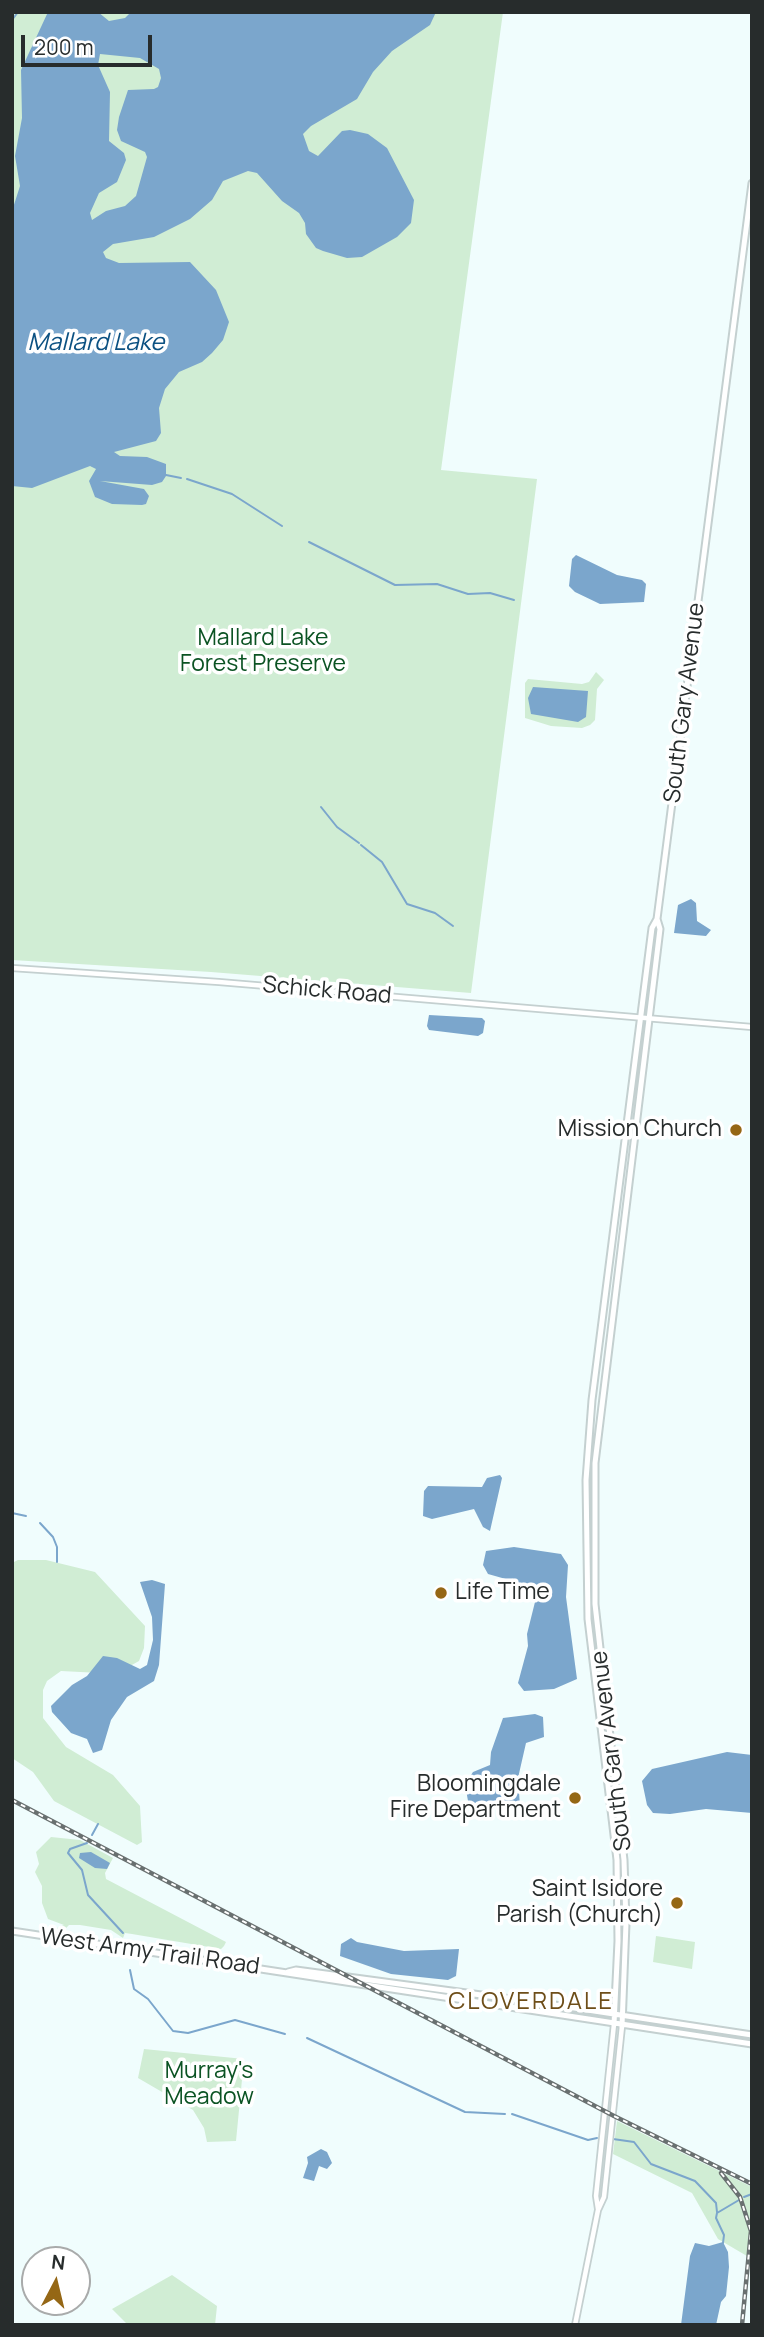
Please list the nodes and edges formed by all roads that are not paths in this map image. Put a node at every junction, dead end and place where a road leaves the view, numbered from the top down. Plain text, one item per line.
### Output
1 (752, 183) edge
2 (657, 919) junction
3 (12, 968) edge
4 (641, 1018) junction
5 (649, 1019) junction
6 (752, 1027) edge
7 (620, 1801) junction
8 (612, 1802) junction
9 (12, 1931) edge
10 (288, 1972) junction
11 (614, 2014) junction
12 (623, 2015) junction
13 (614, 2024) junction
14 (622, 2026) junction
15 (752, 2035) edge
16 (752, 2044) edge
17 (598, 2210) junction
18 (575, 2325) edge

1 - 2 main road, South Gary Avenue
2 - 4 main road, South Gary Avenue
2 - 5 main road, South Gary Avenue
3 - 4 street, Schick Road
4 - 5 street, Schick Road
4 - 8 main road, South Gary Avenue
5 - 6 street, Schick Road
5 - 7 main road, South Gary Avenue
7 - 8 main road
7 - 12 main road, South Gary Avenue
8 - 11 main road, South Gary Avenue
9 - 10 main road, West Army Trail Road
10 - 11 main road, West Army Trail Road
10 - 13 main road, West Army Trail Road
11 - 12 main road, West Army Trail Road
11 - 13 main road, South Gary Avenue
12 - 14 main road, South Gary Avenue
12 - 15 main road, West Army Trail Road
13 - 14 main road, West Army Trail Road
13 - 17 street, South Gary Avenue
14 - 16 main road, West Army Trail Road
14 - 17 street, South Gary Avenue
17 - 18 street

